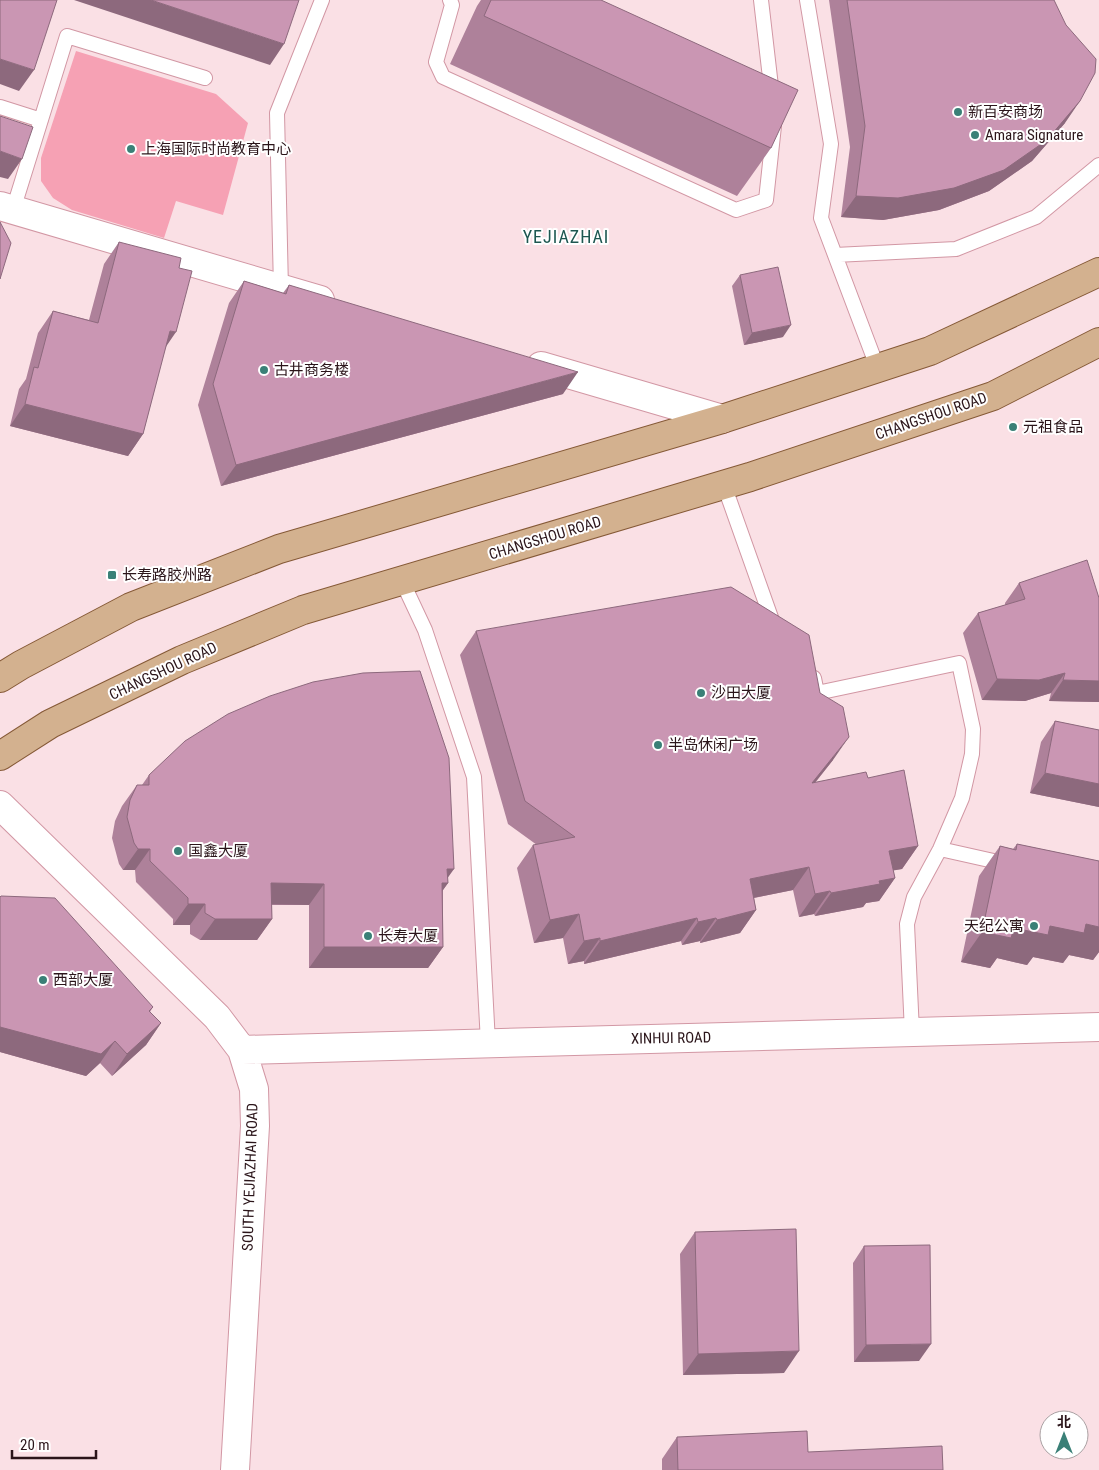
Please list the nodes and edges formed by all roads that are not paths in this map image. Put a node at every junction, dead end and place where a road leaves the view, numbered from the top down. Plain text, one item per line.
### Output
1 (322, 0) edge
2 (450, 0) edge
3 (761, 0) edge
4 (807, 0) edge
5 (205, 78) dead end
6 (0, 107) edge
7 (41, 120) junction
8 (1099, 165) edge
9 (7, 208) edge
10 (835, 255) junction
11 (1099, 272) edge
12 (281, 289) junction
13 (348, 309) edge
14 (1099, 342) edge
15 (520, 360) edge
16 (878, 369) junction
17 (722, 419) junction
18 (724, 485) junction
19 (402, 580) junction
20 (782, 631) edge
21 (811, 664) edge
22 (0, 678) edge
23 (0, 756) edge
24 (0, 805) edge
25 (940, 849) junction
26 (1024, 868) edge
27 (1099, 1027) edge
28 (912, 1032) junction
29 (488, 1043) junction
30 (242, 1050) junction
31 (235, 1470) edge

1 - 12 lane
2 - 3 lane
4 - 10 lane
5 - 7 lane
6 - 7 lane
7 - 9 lane
8 - 10 lane
9 - 12 street
10 - 16 lane
11 - 16 main road
12 - 13 street
14 - 18 main road, CHANGSHOU ROAD
15 - 17 street
16 - 17 main road
17 - 22 main road
18 - 19 main road, CHANGSHOU ROAD
18 - 20 lane
19 - 23 main road, CHANGSHOU ROAD
19 - 29 lane
21 - 25 lane
24 - 30 street, SOUTH YEJIAZHAI ROAD
25 - 26 lane
25 - 28 lane
27 - 28 street, XINHUI ROAD
28 - 29 street, XINHUI ROAD
29 - 30 street, XINHUI ROAD
30 - 31 street, SOUTH YEJIAZHAI ROAD

